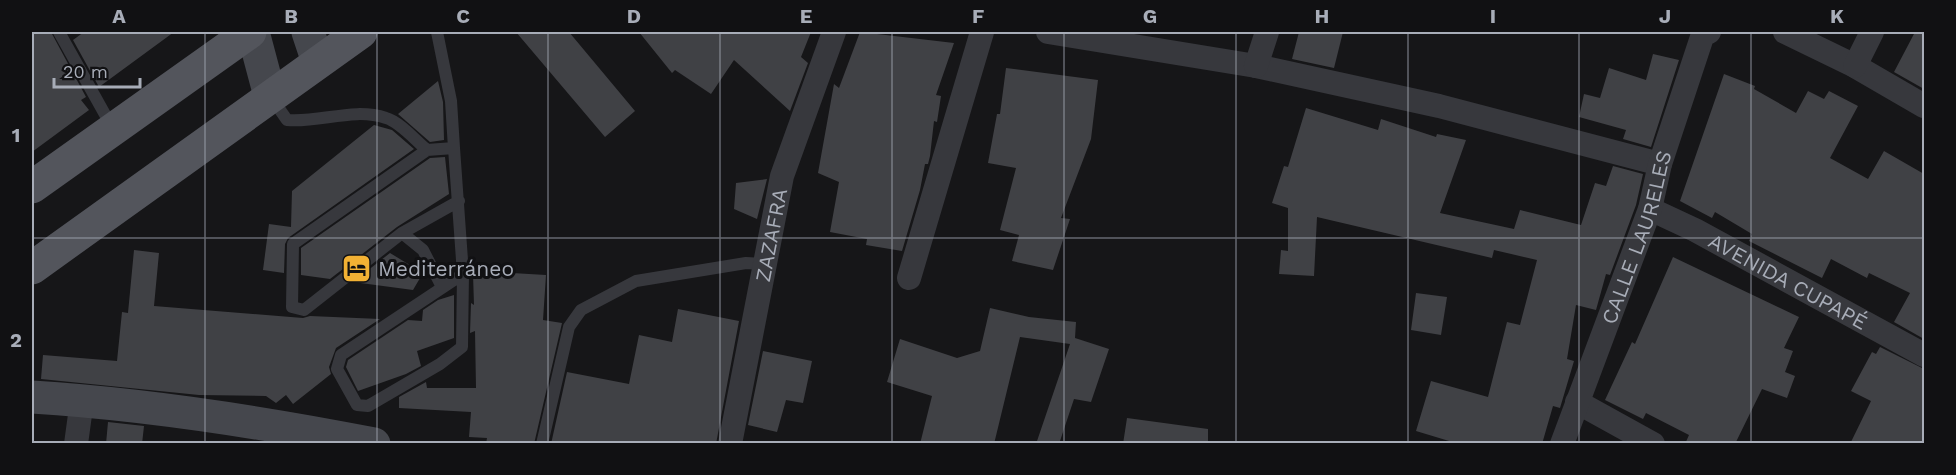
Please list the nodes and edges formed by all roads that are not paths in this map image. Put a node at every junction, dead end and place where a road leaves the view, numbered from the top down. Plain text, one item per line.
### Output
1 (59, 32) edge
2 (252, 32) edge
3 (308, 32) edge
4 (361, 32) edge
5 (437, 32) edge
6 (834, 32) edge
7 (982, 32) edge
8 (1048, 32) edge
9 (1267, 32) edge
10 (1709, 32) edge
11 (1785, 32) edge
12 (1872, 32) edge
13 (318, 62) junction
14 (1256, 66) junction
15 (1856, 66) junction
16 (270, 96) junction
17 (1924, 106) edge
18 (114, 130) junction
19 (454, 148) junction
20 (427, 150) junction
21 (1660, 164) junction
22 (32, 187) edge
23 (459, 201) junction
24 (1650, 209) junction
25 (402, 233) junction
26 (765, 264) junction
27 (32, 268) edge
28 (464, 274) junction
29 (909, 278) dead end
30 (442, 286) junction
31 (1924, 355) edge
32 (32, 397) edge
33 (82, 400) junction
34 (1576, 402) junction
35 (298, 436) edge
36 (76, 444) edge
37 (374, 444) edge
38 (542, 444) edge
39 (730, 444) edge
40 (1562, 444) edge
41 (1653, 444) edge

1 - 18 lane
2 - 16 street
2 - 18 main road
3 - 13 street
4 - 13 main road
5 - 19 lane
6 - 26 street, ZAZAFRA
7 - 29 street
8 - 14 street
9 - 14 street
10 - 21 street, CALLE LAURELES
11 - 15 street
12 - 15 street
13 - 16 main road
14 - 21 street
15 - 17 street
16 - 20 lane
16 - 27 main road
18 - 22 main road
19 - 20 lane
19 - 23 lane
20 - 25 lane
21 - 24 street, CALLE LAURELES
23 - 25 lane
23 - 28 lane
24 - 31 street, AVENIDA CUPAPÉ
24 - 34 street, CALLE LAURELES
25 - 30 lane
26 - 38 lane
26 - 39 street, ZAZAFRA
28 - 30 lane
28 - 30 lane
32 - 33 street
33 - 35 street
33 - 36 street
34 - 40 street, CALLE LAURELES
34 - 41 street
35 - 37 street

